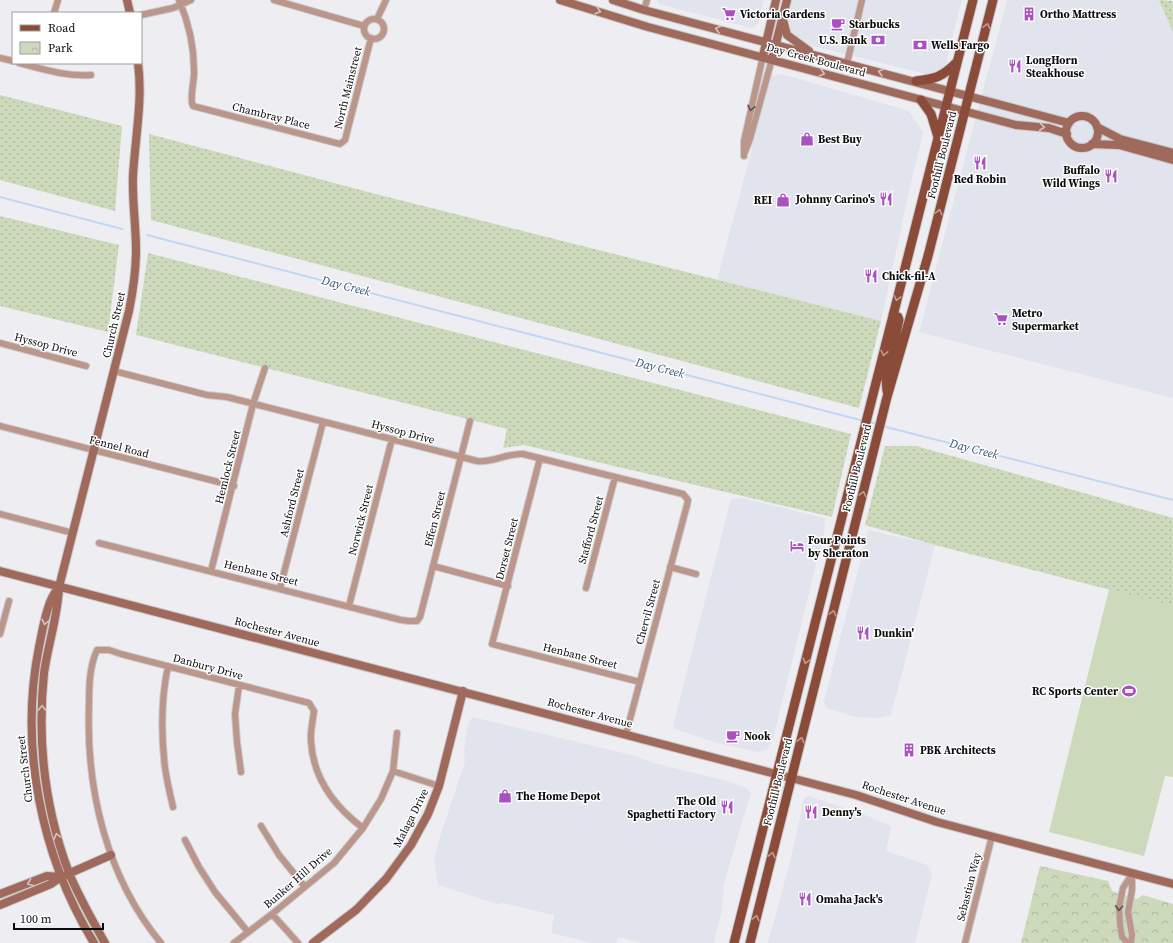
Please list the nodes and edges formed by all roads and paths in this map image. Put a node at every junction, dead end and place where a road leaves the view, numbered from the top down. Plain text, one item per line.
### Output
1 (58, 0) edge
2 (127, 0) edge
3 (191, 0) edge
4 (274, 0) edge
5 (386, 0) edge
6 (560, 0) edge
7 (613, 0) edge
8 (647, 0) edge
9 (776, 0) edge
10 (787, 0) edge
11 (862, 0) edge
12 (973, 0) edge
13 (993, 0) edge
14 (180, 3) edge
15 (644, 10) junction
16 (54, 12) edge
17 (130, 12) edge
18 (142, 15) edge
19 (782, 18) junction
20 (377, 19) junction
21 (364, 26) junction
22 (371, 38) junction
23 (766, 42) junction
24 (776, 44) junction
25 (813, 54) junction
26 (762, 56) junction
27 (0, 58) edge
28 (772, 59) junction
29 (12, 61) edge
30 (957, 62) junction
31 (847, 63) junction
32 (26, 64) edge
33 (138, 64) edge
34 (41, 66) edge
35 (91, 75) dead end
36 (916, 81) junction
37 (950, 90) junction
38 (969, 96) junction
39 (922, 100) junction
40 (946, 106) junction
41 (965, 111) junction
42 (1070, 123) junction
43 (1097, 127) junction
44 (1067, 134) junction
45 (938, 137) junction
46 (343, 143) joint
47 (1092, 144) junction
48 (1173, 153) edge
49 (1173, 160) edge
50 (893, 315) junction
51 (0, 343) edge
52 (86, 366) dead end
53 (264, 368) dead end
54 (114, 371) junction
55 (887, 397) junction
56 (254, 404) junction
57 (470, 421) dead end
58 (323, 422) junction
59 (0, 426) edge
60 (392, 439) junction
61 (94, 452) junction
62 (461, 457) junction
63 (540, 458) junction
64 (615, 477) junction
65 (234, 486) junction
66 (686, 497) joint
67 (0, 514) edge
68 (73, 533) junction
69 (99, 543) dead end
70 (433, 566) junction
71 (670, 567) junction
72 (0, 571) edge
73 (211, 571) junction
74 (696, 574) dead end
75 (60, 586) junction
76 (508, 586) junction
77 (280, 588) junction
78 (586, 588) dead end
79 (9, 601) dead end
80 (349, 606) junction
81 (417, 621) joint
82 (0, 634) edge
83 (492, 644) joint
84 (168, 666) junction
85 (640, 682) junction
86 (239, 686) junction
87 (463, 691) junction
88 (397, 733) dead end
89 (626, 734) junction
90 (393, 771) junction
91 (241, 772) dead end
92 (777, 774) junction
93 (791, 777) junction
94 (439, 786) junction
95 (173, 807) dead end
96 (261, 826) dead end
97 (363, 828) junction
98 (992, 836) junction
99 (185, 840) dead end
100 (111, 855) junction
101 (69, 873) junction
102 (1132, 874) junction
103 (60, 877) junction
104 (1173, 884) edge
105 (305, 887) junction
106 (0, 894) edge
107 (0, 905) edge
108 (272, 914) junction
109 (248, 932) junction
110 (94, 943) edge
111 (105, 943) edge
112 (161, 943) edge
113 (234, 943) edge
114 (298, 943) edge
115 (313, 943) edge
116 (734, 943) edge
117 (750, 943) edge
118 (965, 943) edge
119 (1128, 943) edge
120 (1131, 943) edge

1 - 16 street
2 - 17 main road
3 - 14 street
4 - 21 street
5 - 20 street
6 -> 26 main road, Day Creek Boulevard
7 - 15 main road, Day Creek Boulevard
8 - 15 street
9 - 23 main road
10 - 19 main road
11 - 31 street
12 - 30 main road, Foothill Boulevard
38 -> 13 main road, Foothill Boulevard
14 - 18 street
14 - 46 street, Chambray Place
23 -> 15 main road, Day Creek Boulevard
19 - 24 main road
19 - 25 main road
20 - 21 street
20 - 22 street
21 - 22 street
22 - 46 street, North Mainstreet
23 - 24 main road, Day Creek Boulevard
23 - 26 main road
24 - 25 main road, Day Creek Boulevard
24 - 28 main road
25 - 31 main road, Day Creek Boulevard
26 - 28 main road, Day Creek Boulevard
26 -> 28 street
27 - 29 street
28 -> 39 main road, Day Creek Boulevard
30 - 36 main road
30 - 37 main road, Foothill Boulevard
36 -> 31 main road, Day Creek Boulevard
32 - 34 street
33 - 54 main road, Church Street
34 - 35 street
36 - 37 main road, Day Creek Boulevard
37 - 38 main road, Day Creek Boulevard
37 - 40 main road, Foothill Boulevard
38 - 41 main road, Foothill Boulevard
38 - 42 main road, Day Creek Boulevard
39 - 40 main road, Day Creek Boulevard
39 - 45 main road
40 - 41 main road, Day Creek Boulevard
40 - 45 main road, Foothill Boulevard
41 -> 44 main road, Day Creek Boulevard
55 -> 41 main road, Foothill Boulevard
42 - 43 main road
42 - 44 main road
43 - 47 main road
43 - 48 main road
44 - 47 main road
45 -> 50 main road, Foothill Boulevard
47 - 49 main road
50 - 55 main road
50 -> 92 main road, Foothill Boulevard
51 - 52 street, Hyssop Drive
53 - 56 street, Hemlock Street
54 - 56 street, Hyssop Drive
54 - 61 main road, Church Street
93 -> 55 main road, Foothill Boulevard
56 - 58 street, Hyssop Drive
56 - 65 street, Hemlock Street
57 - 62 street, Effen Street
58 - 60 street, Hyssop Drive
58 - 77 street, Ashford Street
59 - 61 street, Fennel Road
60 - 62 street, Hyssop Drive
60 - 80 street, Norwick Street
61 - 65 street, Fennel Road
61 - 68 main road, Church Street
62 - 63 street, Hyssop Drive
62 - 70 street, Effen Street
63 - 64 street, Hyssop Drive
63 - 76 street, Dorset Street
64 - 66 street, Hyssop Drive
64 - 78 street, Stafford Street
65 - 73 street, Hemlock Street
66 - 71 street, Chervil Street
67 - 68 street
68 - 75 main road, Church Street
69 - 73 street, Henbane Street
70 - 76 street
70 - 81 street, Effen Street
71 - 74 street
71 - 85 street, Chervil Street
72 - 75 main road, Rochester Avenue
73 - 77 street, Henbane Street
75 - 87 main road, Rochester Avenue
101 -> 75 main road, Church Street
75 -> 103 main road, Church Street
76 - 83 street, Dorset Street
77 - 80 street, Henbane Street
79 - 82 street
80 - 81 street, Henbane Street
83 - 85 street, Henbane Street
84 - 86 street, Danbury Drive
84 - 95 street
84 - 100 street, Danbury Drive
85 - 89 street, Chervil Street
86 - 91 street
86 - 97 street, Danbury Drive
87 - 89 main road, Rochester Avenue
87 - 94 main road, Malaga Drive
88 - 90 street, Bunker Hill Drive
89 - 92 main road, Rochester Avenue
90 - 94 street
90 - 97 street, Bunker Hill Drive
92 - 93 main road, Rochester Avenue
92 - 116 main road, Foothill Boulevard
93 - 98 main road, Rochester Avenue
117 -> 93 main road, Foothill Boulevard
94 - 115 main road, Malaga Drive
96 - 105 street
97 - 105 street, Bunker Hill Drive
98 - 102 main road, Rochester Avenue
98 - 118 street, Sebastian Way
99 - 109 street
100 - 101 main road
100 - 112 street
101 - 103 main road
101 - 111 main road, Church Street
102 - 104 main road, Rochester Avenue
102 -> 119 street
102 - 120 street
103 -> 106 main road
103 - 107 main road
103 - 110 main road, Church Street
105 - 108 street, Bunker Hill Drive
108 - 109 street, Bunker Hill Drive
108 - 114 street
109 - 113 street, Bunker Hill Drive

